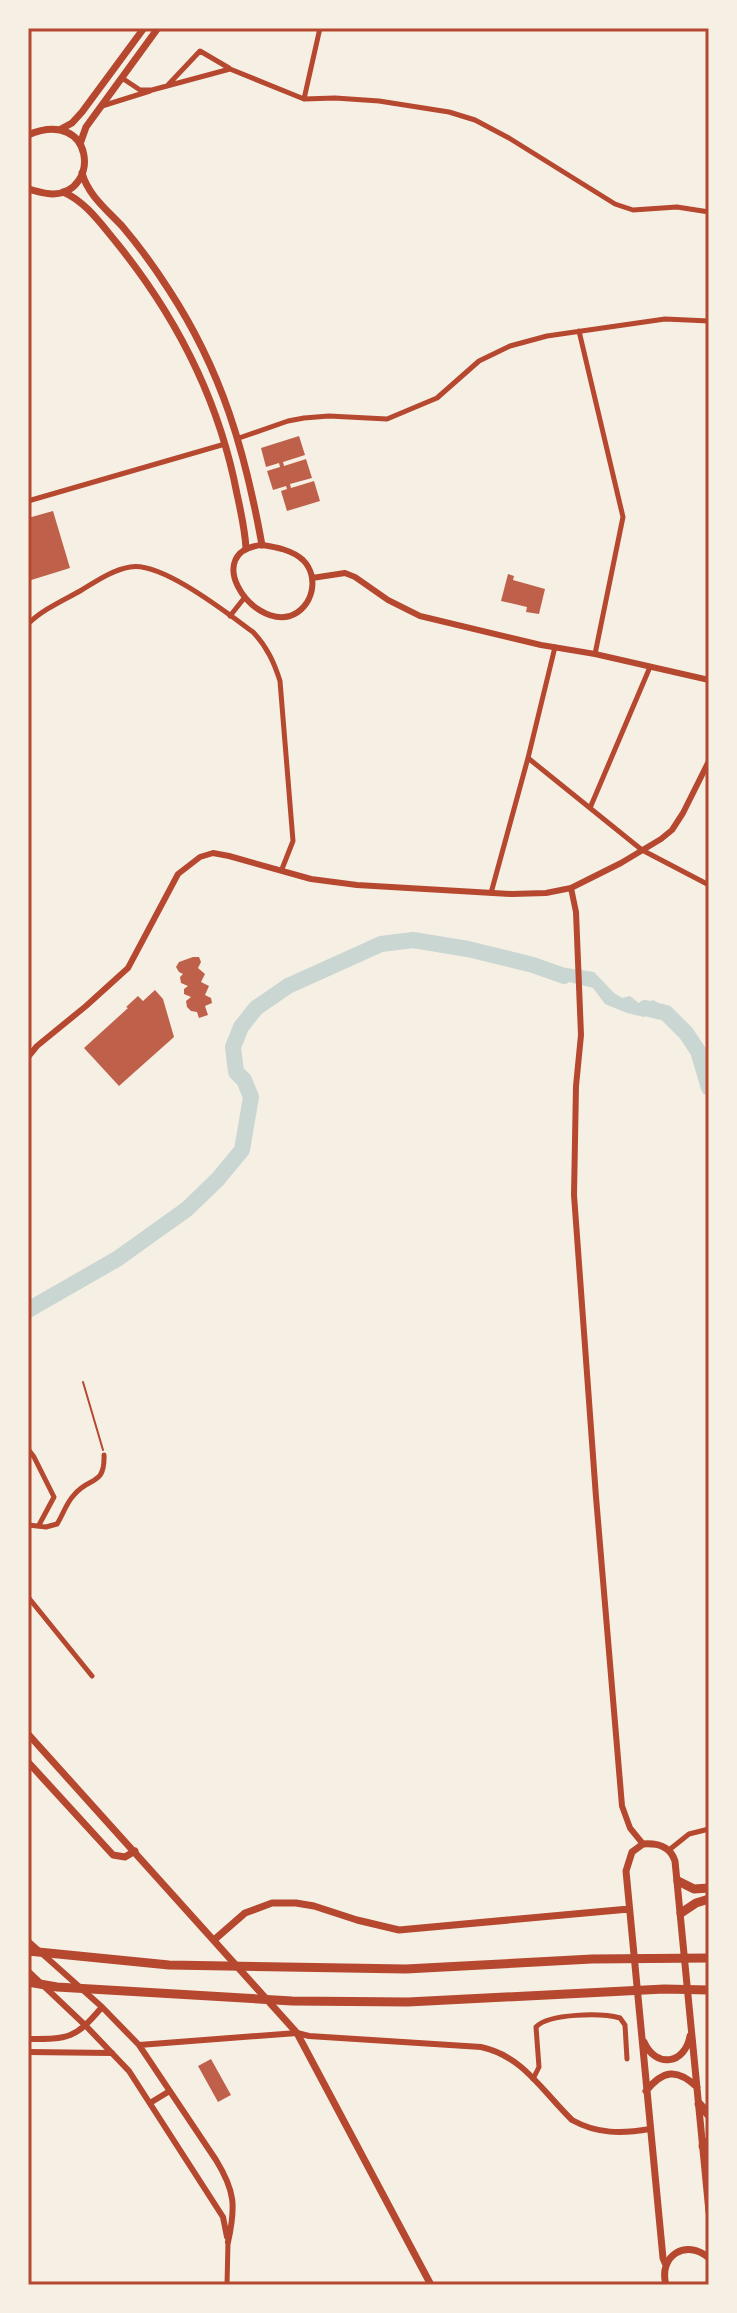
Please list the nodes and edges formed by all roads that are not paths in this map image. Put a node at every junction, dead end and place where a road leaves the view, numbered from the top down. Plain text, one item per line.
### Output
1 (144, 28) edge
2 (158, 28) edge
3 (320, 28) edge
4 (230, 69) junction
5 (113, 71) junction
6 (122, 78) junction
7 (165, 87) junction
8 (152, 90) junction
9 (304, 99) junction
10 (102, 106) junction
11 (61, 129) junction
12 (28, 135) edge
13 (80, 144) junction
14 (82, 173) junction
15 (28, 189) edge
16 (63, 192) junction
17 (709, 212) edge
18 (709, 321) edge
19 (579, 331) junction
20 (239, 438) junction
21 (226, 444) junction
22 (28, 501) edge
23 (262, 545) junction
24 (246, 548) junction
25 (312, 578) junction
26 (245, 597) junction
27 (230, 616) junction
28 (28, 624) edge
29 (555, 647) junction
30 (595, 654) junction
31 (650, 667) junction
32 (709, 680) edge
33 (528, 758) junction
34 (709, 761) edge
35 (590, 808) junction
36 (642, 850) junction
37 (282, 869) junction
38 (709, 885) edge
39 (571, 888) junction
40 (491, 893) junction
41 (29, 1053) edge
42 (28, 1449) edge
43 (104, 1455) road end
44 (28, 1525) edge
45 (39, 1526) junction
46 (28, 1597) edge
47 (92, 1676) dead end
48 (28, 1734) edge
49 (28, 1762) edge
50 (709, 1829) edge
51 (643, 1844) junction
52 (669, 1850) junction
53 (135, 1851) junction
54 (678, 1881) junction
55 (709, 1888) edge
56 (709, 1899) edge
57 (629, 1909) junction
58 (681, 1917) junction
59 (214, 1940) junction
60 (28, 1941) edge
61 (28, 1951) edge
62 (709, 1958) edge
63 (28, 1971) edge
64 (28, 1982) edge
65 (709, 1990) edge
66 (102, 2007) junction
67 (89, 2022) junction
68 (692, 2025) junction
69 (297, 2033) junction
70 (641, 2033) junction
71 (28, 2039) edge
72 (139, 2045) junction
73 (28, 2052) edge
74 (112, 2053) junction
75 (627, 2059) dead end
76 (533, 2079) junction
77 (697, 2087) junction
78 (646, 2091) junction
79 (168, 2092) junction
80 (150, 2103) junction
81 (699, 2104) junction
82 (709, 2115) edge
83 (650, 2129) junction
84 (706, 2144) edge
85 (709, 2212) edge
86 (228, 2242) junction
87 (709, 2258) edge
88 (666, 2265) junction
89 (227, 2285) edge
90 (431, 2285) edge
91 (666, 2285) edge

1 - 5 main road
2 - 6 main road
3 - 9 street
4 - 7 street
4 - 7 street
4 - 9 street
5 - 6 main road
5 - 11 main road
6 - 8 street
6 - 10 main road
7 - 8 street
8 - 10 street
9 - 17 street
10 - 13 main road
11 - 12 main road
11 - 13 main road
13 - 14 main road
14 - 16 main road
14 - 20 main road
15 - 16 main road
16 - 21 main road
18 - 19 street
19 - 20 street
19 - 30 street
20 - 23 main road
21 - 22 street
21 - 24 main road
23 - 24 street
23 - 25 street
24 - 26 street
25 - 26 street
25 - 29 street
26 - 27 street
27 - 28 street
27 - 37 street
29 - 30 street
29 - 33 street
30 - 31 street
31 - 32 street
31 - 35 street
33 - 35 street
33 - 40 street
34 - 36 street
35 - 36 street
36 - 38 street
36 - 39 street
37 - 40 street
37 - 41 street
39 - 40 street
39 - 51 street
42 - 45 street
43 - 45 street
44 - 45 street
46 - 47 street
48 - 53 main road
49 - 53 main road
50 - 52 street
51 - 52 main road
51 - 57 main road
52 - 54 main road
53 - 59 main road
54 - 55 highway
54 - 58 main road
56 - 58 highway
57 - 59 main road
57 - 70 main road
58 - 68 main road
59 - 69 main road
60 - 66 street
61 - 62 highway
63 - 67 street
64 - 65 highway
66 - 67 street
66 - 72 street
67 - 71 street
67 - 74 street
68 - 70 main road
68 - 77 main road
69 - 72 street
69 - 76 street
69 - 90 main road
70 - 78 main road
72 - 79 street
73 - 74 street
74 - 80 street
75 - 76 street
76 - 83 street
77 - 78 main road
77 - 81 main road
78 - 83 main road
79 - 80 street
79 - 86 street
80 - 86 street
81 - 82 highway
81 - 84 main road
83 - 88 main road
84 - 85 main road
86 - 89 street
87 - 88 main road
88 - 91 main road

